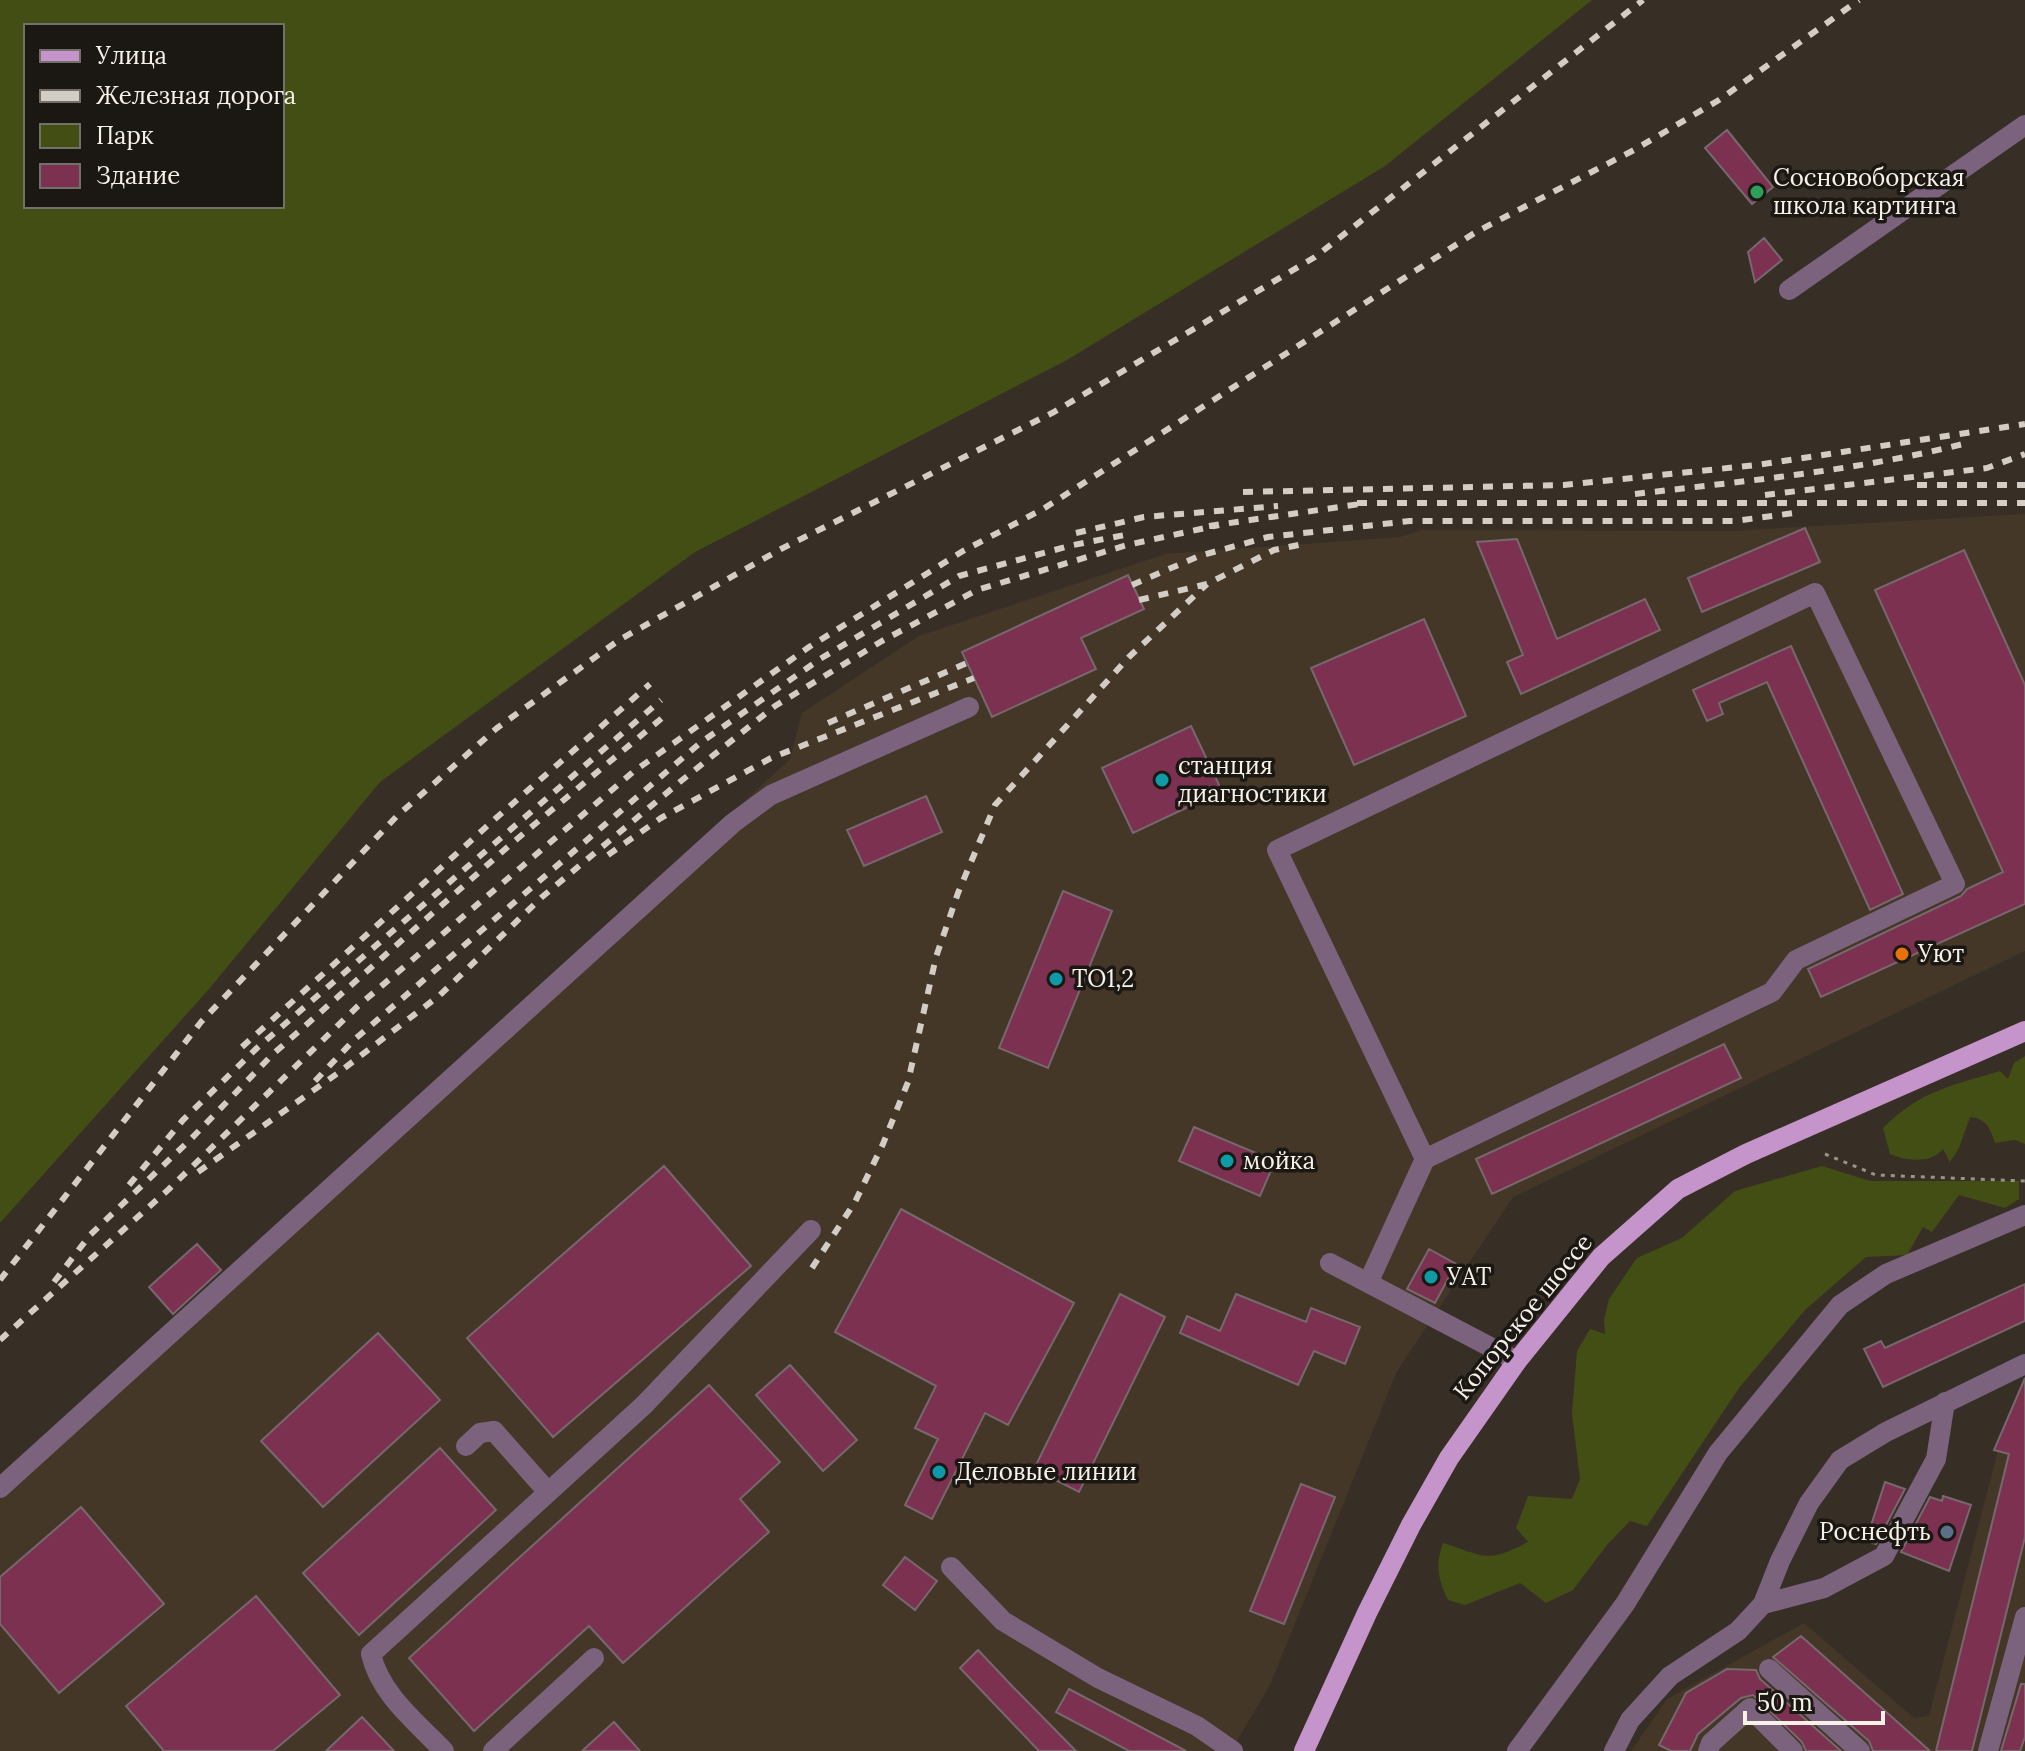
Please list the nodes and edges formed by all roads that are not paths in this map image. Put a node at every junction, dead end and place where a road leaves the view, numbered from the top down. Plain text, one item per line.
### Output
1 (2025, 125) edge
2 (1789, 290) dead end
3 (969, 707) dead end
4 (2025, 1031) edge
5 (1425, 1159) junction
6 (2025, 1215) edge
7 (811, 1230) dead end
8 (1330, 1263) dead end
9 (1368, 1283) junction
10 (1517, 1361) junction
11 (2025, 1364) edge
12 (1945, 1402) junction
13 (466, 1446) dead end
14 (0, 1488) edge
15 (548, 1492) junction
16 (951, 1567) dead end
17 (1763, 1604) junction
18 (2025, 1617) edge
19 (594, 1658) dead end
20 (1769, 1669) dead end
21 (1791, 1750) edge
22 (444, 1751) edge
23 (493, 1751) edge
24 (1233, 1751) edge
25 (1304, 1751) edge
26 (1517, 1751) edge
27 (1614, 1751) edge
28 (1708, 1751) edge
29 (1860, 1751) edge
30 (1988, 1751) edge

1 - 2 street
3 - 14 street
4 - 10 main road, Копорское шоссе
5 - 5 street
5 - 9 street
6 - 26 street
7 - 15 street
8 - 9 street
9 - 10 street
10 - 25 main road, Копорское шоссе
11 - 12 street
12 - 17 street
12 - 17 street
13 - 15 street
15 - 22 street
16 - 24 street
17 - 27 street
18 - 30 street
19 - 23 street
20 - 29 street
21 - 28 street

